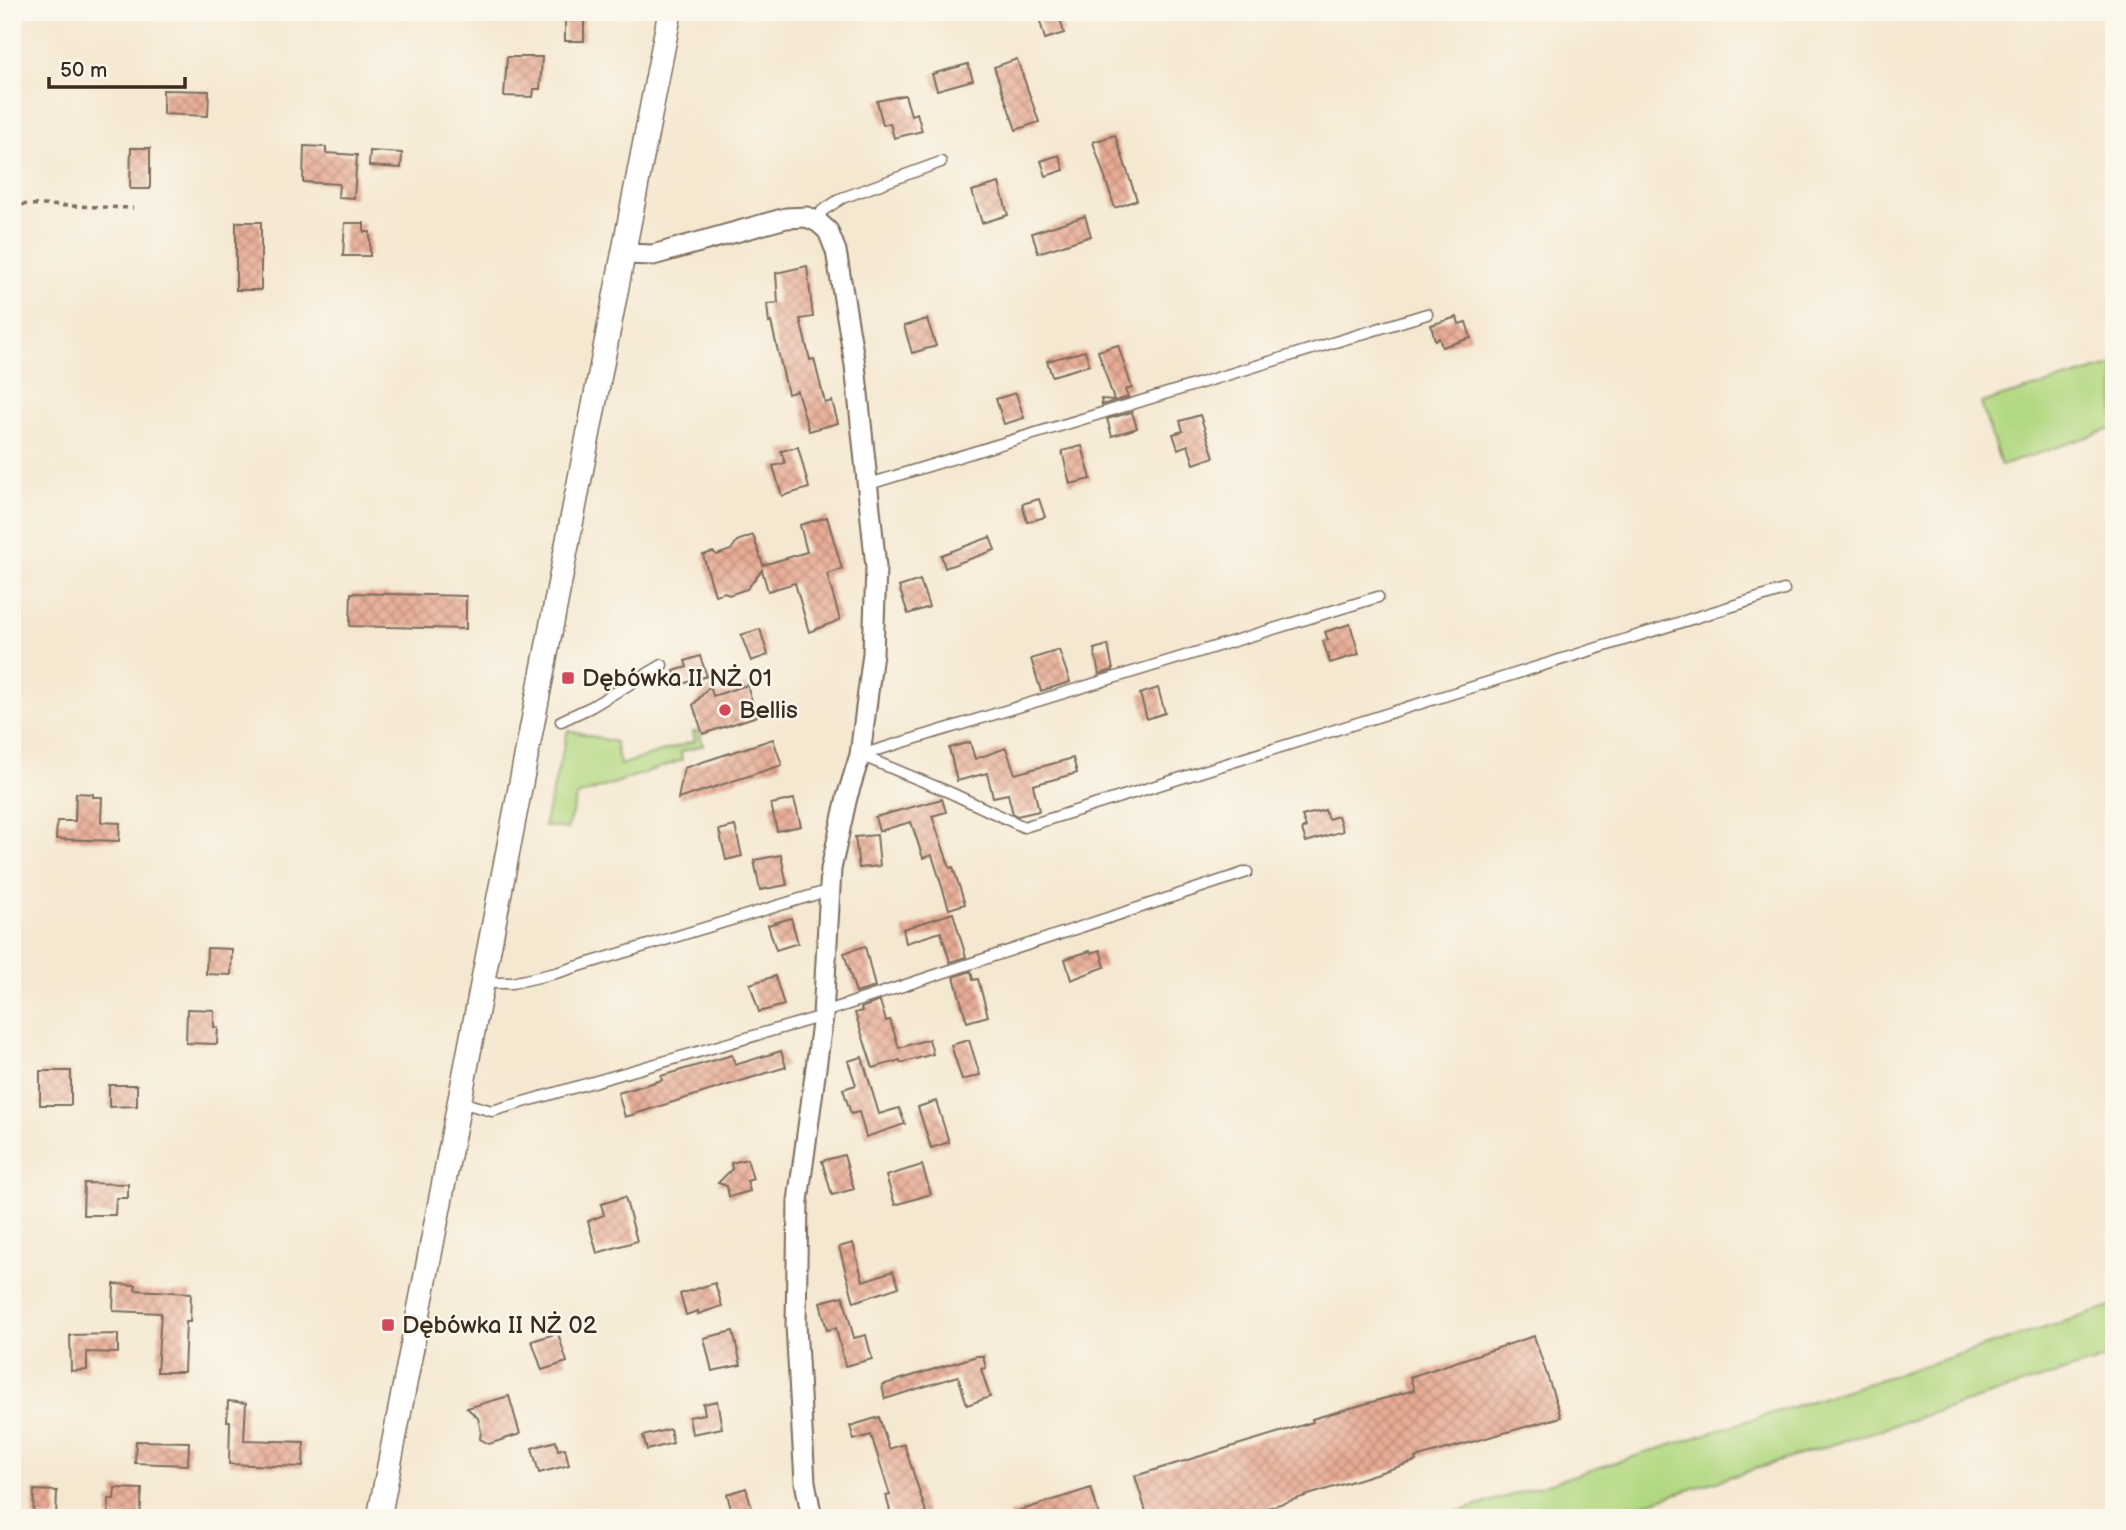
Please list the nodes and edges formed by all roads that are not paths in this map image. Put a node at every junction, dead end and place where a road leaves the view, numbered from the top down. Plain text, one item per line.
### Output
1 (670, 12) edge
2 (940, 162) dead end
3 (818, 222) junction
4 (624, 254) junction
5 (1427, 314) dead end
6 (869, 484) junction
7 (1784, 590) dead end
8 (1378, 597) dead end
9 (662, 665) dead end
10 (561, 721) dead end
11 (860, 755) junction
12 (1247, 872) dead end
13 (830, 890) junction
14 (483, 982) junction
15 (823, 1014) junction
16 (460, 1102) junction
17 (379, 1518) edge
18 (812, 1518) edge

1 - 4 street
2 - 3 lane
3 - 4 street
3 - 6 street
4 - 14 street
5 - 6 lane
6 - 11 street
7 - 11 lane
8 - 11 lane
9 - 10 lane
11 - 13 street
12 - 15 lane
13 - 14 lane
13 - 15 street
14 - 16 street
15 - 16 lane
15 - 18 street
16 - 17 street

